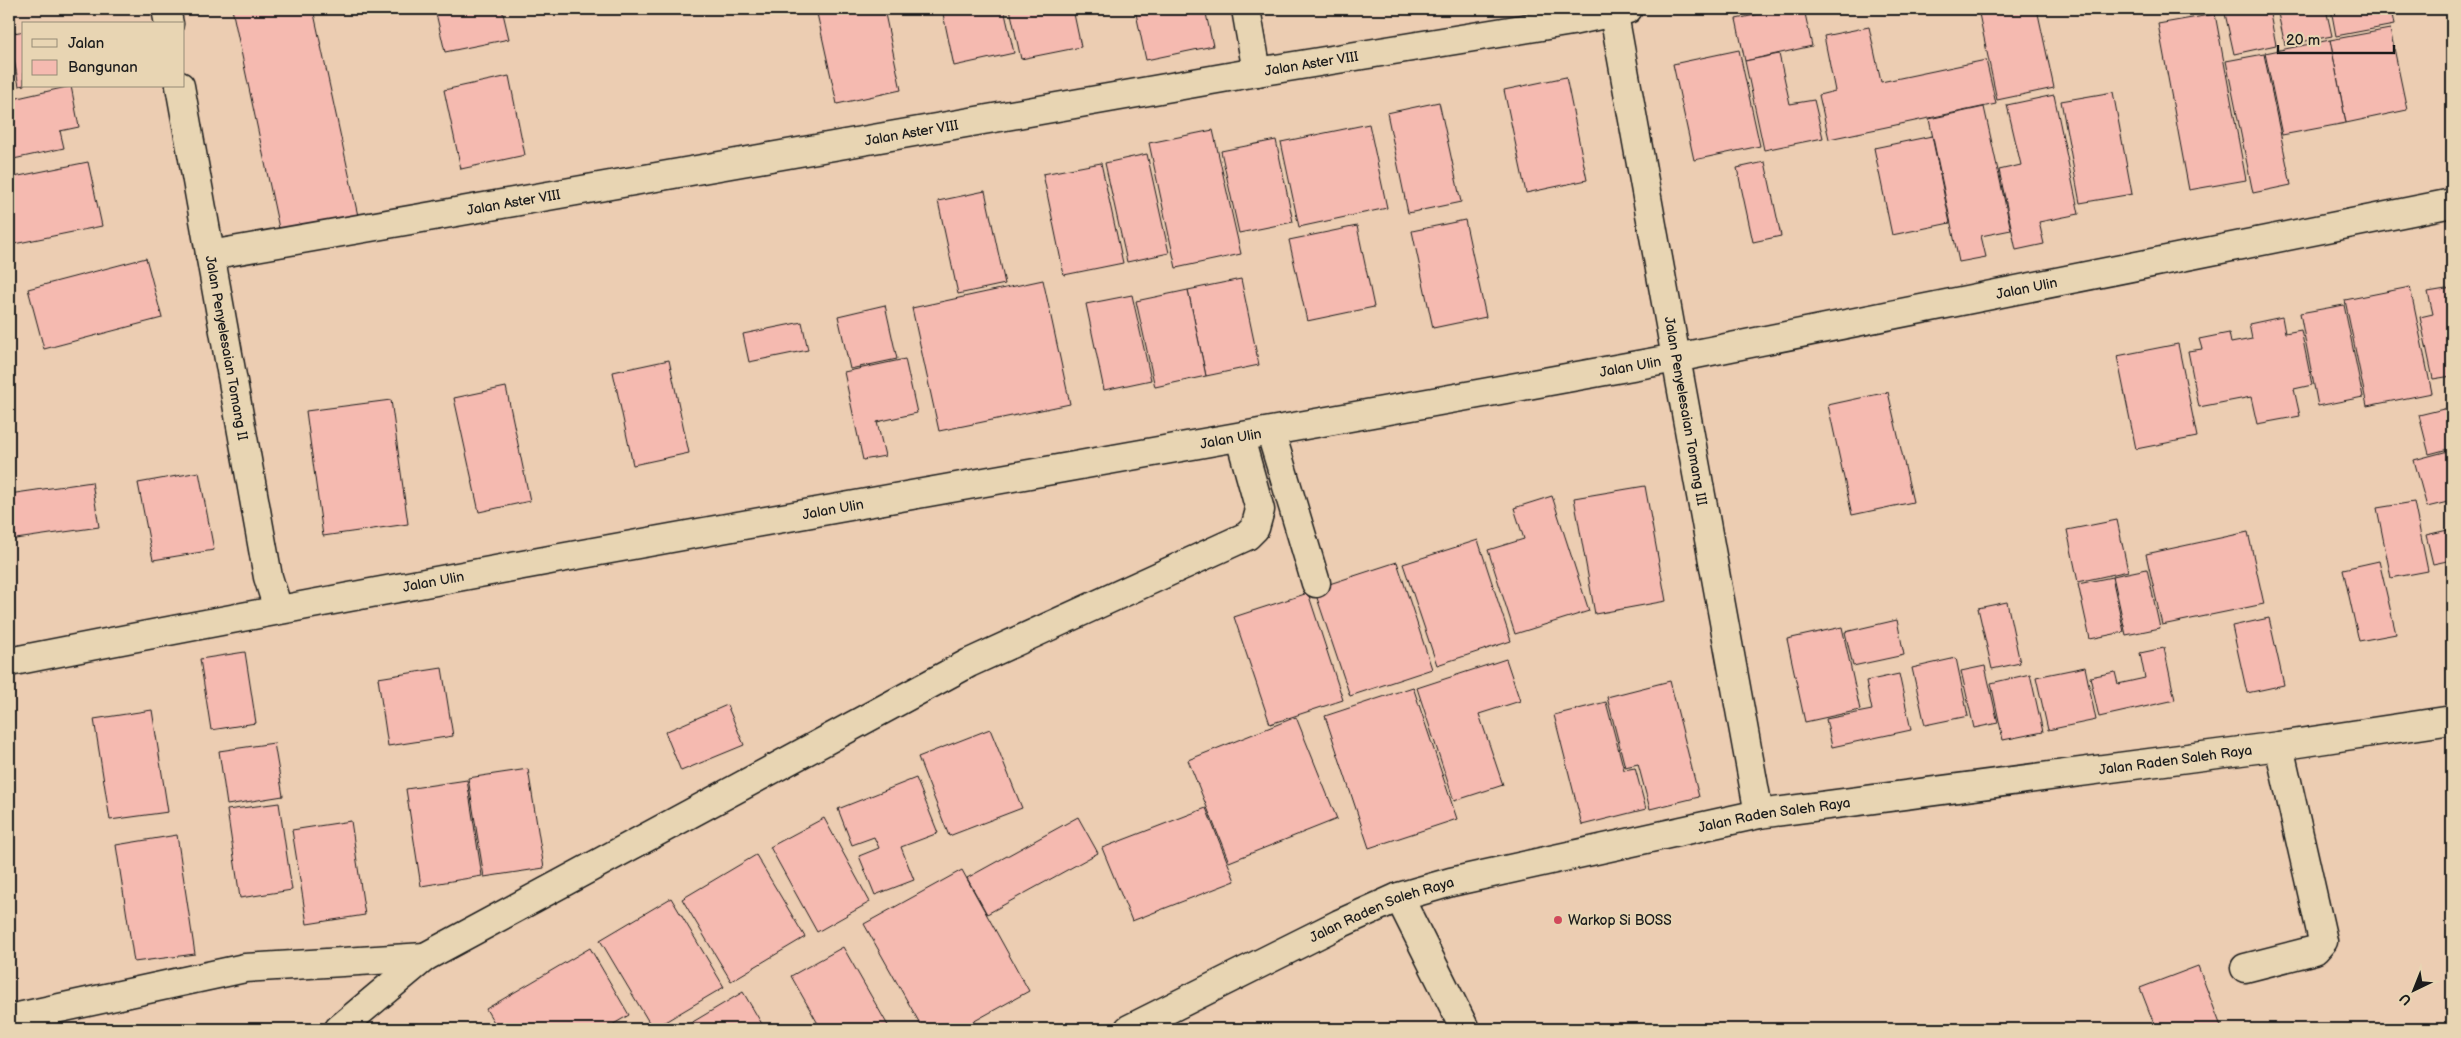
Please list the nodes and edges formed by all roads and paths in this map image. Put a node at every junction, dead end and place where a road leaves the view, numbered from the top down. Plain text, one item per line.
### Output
1 (166, 9) edge
2 (1246, 9) edge
3 (1618, 10) edge
4 (169, 22) edge
5 (1257, 72) junction
6 (180, 88) edge
7 (2452, 203) edge
8 (210, 254) junction
9 (1676, 358) junction
10 (1270, 433) junction
11 (1240, 438) junction
12 (1316, 583) dead end
13 (278, 609) junction
14 (9, 662) edge
15 (2452, 720) edge
16 (2279, 746) junction
17 (1760, 814) junction
18 (1399, 897) junction
19 (425, 957) junction
20 (2244, 968) dead end
21 (9, 1019) edge
22 (339, 1029) edge
23 (1129, 1029) edge
24 (1465, 1029) edge

1 - 4 street
2 - 5 street
3 - 5 street, Jalan Aster VIII
3 - 9 street, Jalan Penyelesaian Tomang III
5 - 8 street, Jalan Aster VIII
6 - 8 street, Jalan Penyelesaian Tomang II
7 - 9 street, Jalan Ulin
8 - 13 street, Jalan Penyelesaian Tomang II
9 - 10 street, Jalan Ulin
9 - 17 street, Jalan Penyelesaian Tomang III
10 - 11 street, Jalan Ulin
10 - 12 street
11 - 13 street, Jalan Ulin
11 - 19 street
13 - 14 street, Jalan Ulin
15 - 16 street, Jalan Raden Saleh Raya
16 - 17 street, Jalan Raden Saleh Raya
16 - 20 street
17 - 18 street, Jalan Raden Saleh Raya
18 - 23 street, Jalan Raden Saleh Raya
18 - 24 street
19 - 21 street
19 - 22 street

